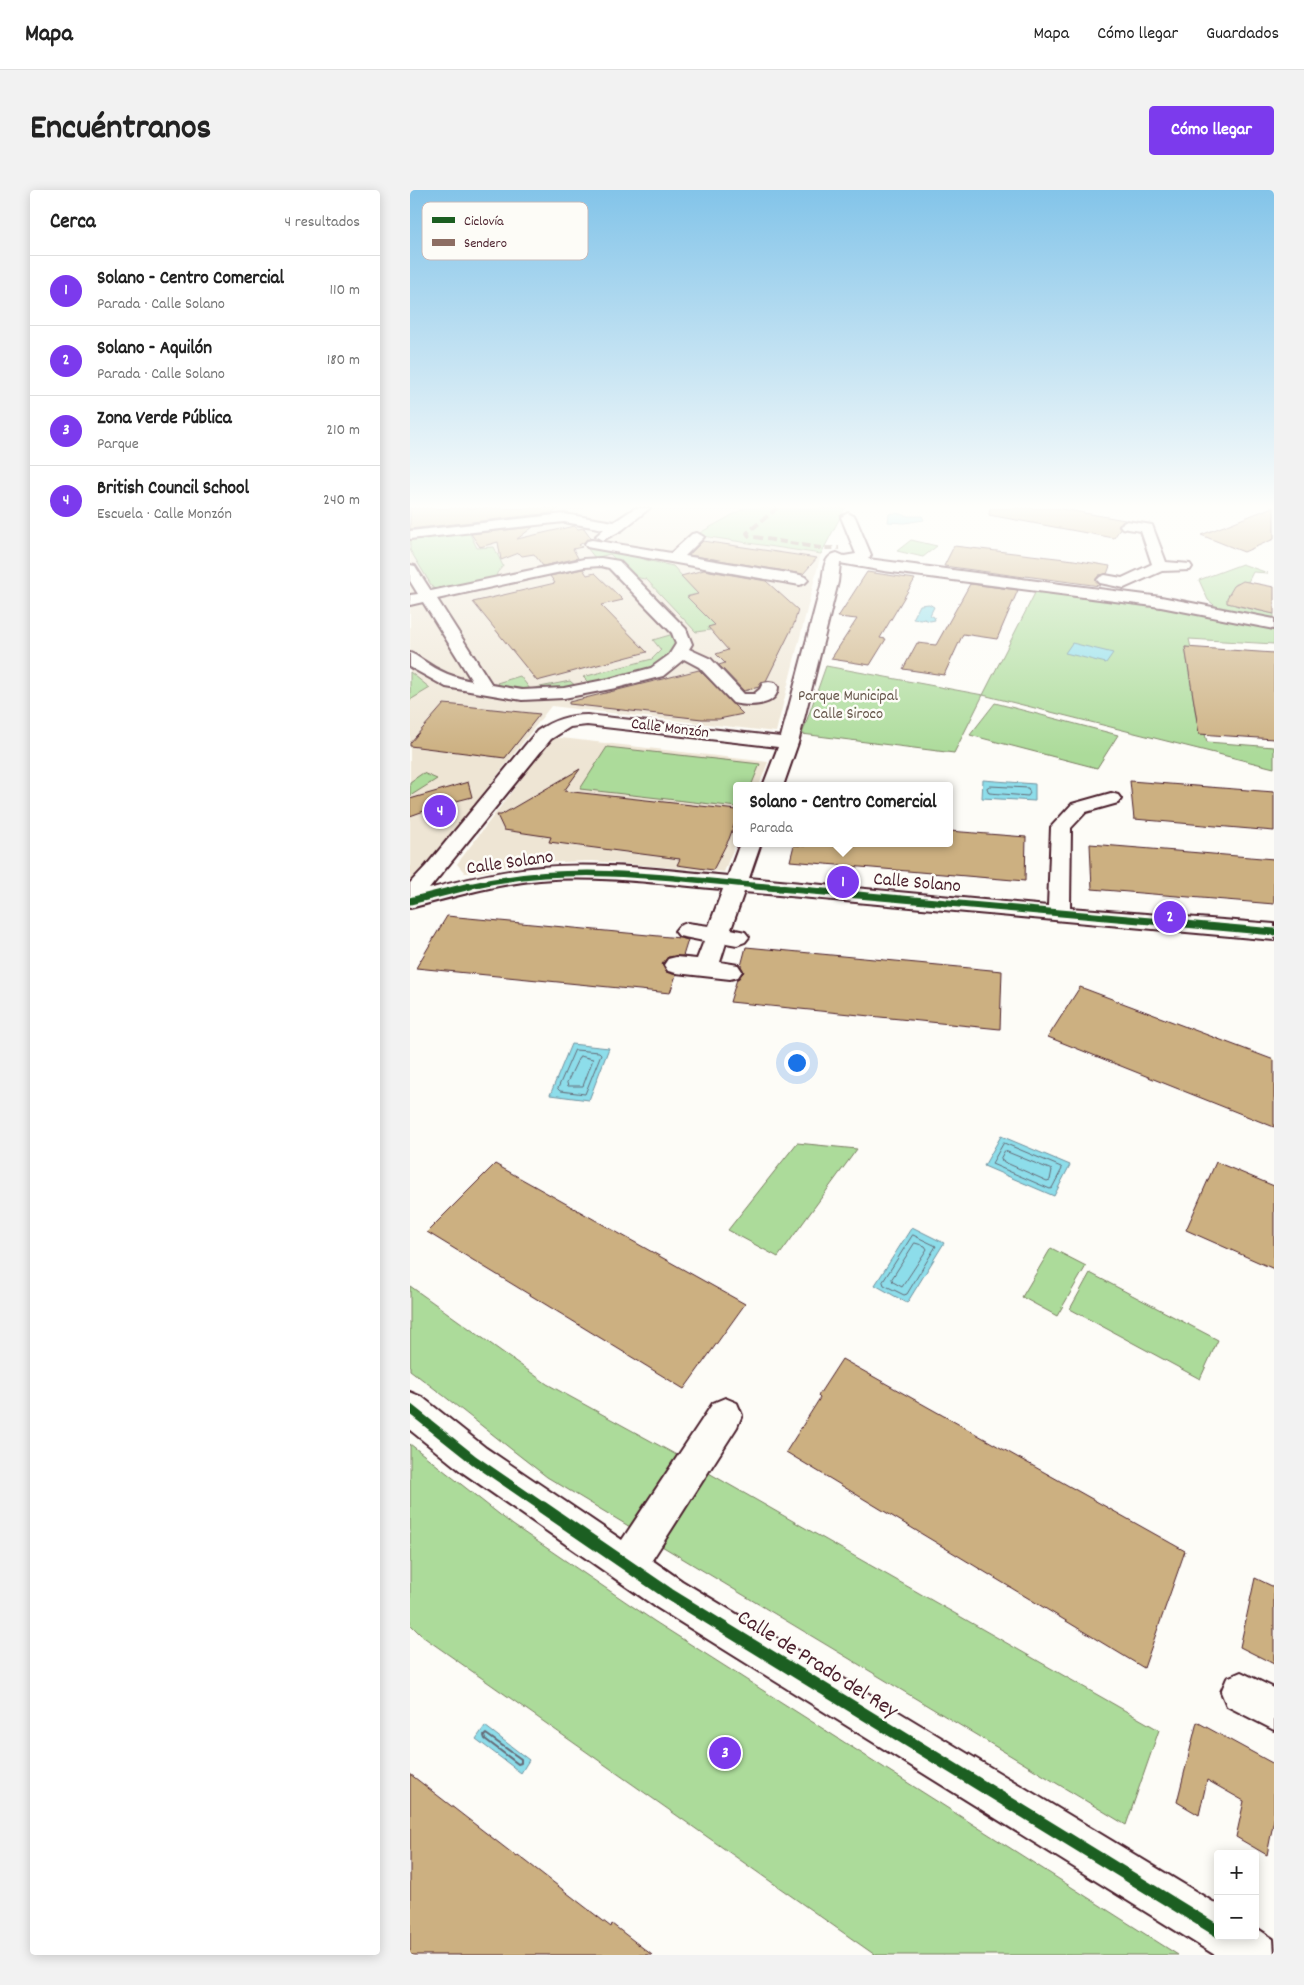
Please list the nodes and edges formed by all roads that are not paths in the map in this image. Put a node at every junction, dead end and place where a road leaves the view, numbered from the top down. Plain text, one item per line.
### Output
1 (424, 590) edge
2 (455, 590) edge
3 (640, 590) edge
4 (827, 590) edge
5 (1069, 590) edge
6 (1194, 590) edge
7 (428, 596) junction
8 (410, 600) edge
9 (1200, 609) junction
10 (1274, 624) edge
11 (680, 652) junction
12 (410, 658) edge
13 (486, 689) junction
14 (769, 689) dead end
15 (787, 749) junction
16 (775, 782) edge
17 (1111, 798) dead end
18 (749, 847) edge
19 (733, 889) junction
20 (410, 896) edge
21 (410, 901) edge
22 (1059, 914) junction
23 (1197, 926) junction
24 (687, 931) dead end
25 (1274, 932) edge
26 (728, 935) junction
27 (1274, 945) edge
28 (676, 965) dead end
29 (705, 970) junction
30 (730, 971) dead end
31 (410, 1410) edge
32 (725, 1415) dead end
33 (628, 1566) junction
34 (1214, 1929) edge
35 (1233, 1940) edge
36 (1257, 1955) edge

1 - 7 street
2 - 7 street
3 - 11 street
4 - 15 street
5 - 9 street
6 - 9 street
7 - 8 street
7 - 13 street
9 - 10 street
11 - 13 street
11 - 14 street
12 - 13 street
15 - 16 street
15 - 20 street, Calle Monzón
17 - 22 street
18 - 19 street
19 - 21 street, Calle Solano
19 - 22 street, Calle Solano
19 - 26 street
22 - 23 street, Calle Solano
23 - 25 street, Calle Solano
23 - 27 street, Calle Solano
24 - 26 street
26 - 29 street
28 - 29 street
29 - 30 street
31 - 33 street, Calle de Prado del Rey
32 - 33 street
33 - 34 street, Calle de Prado del Rey
35 - 36 street

